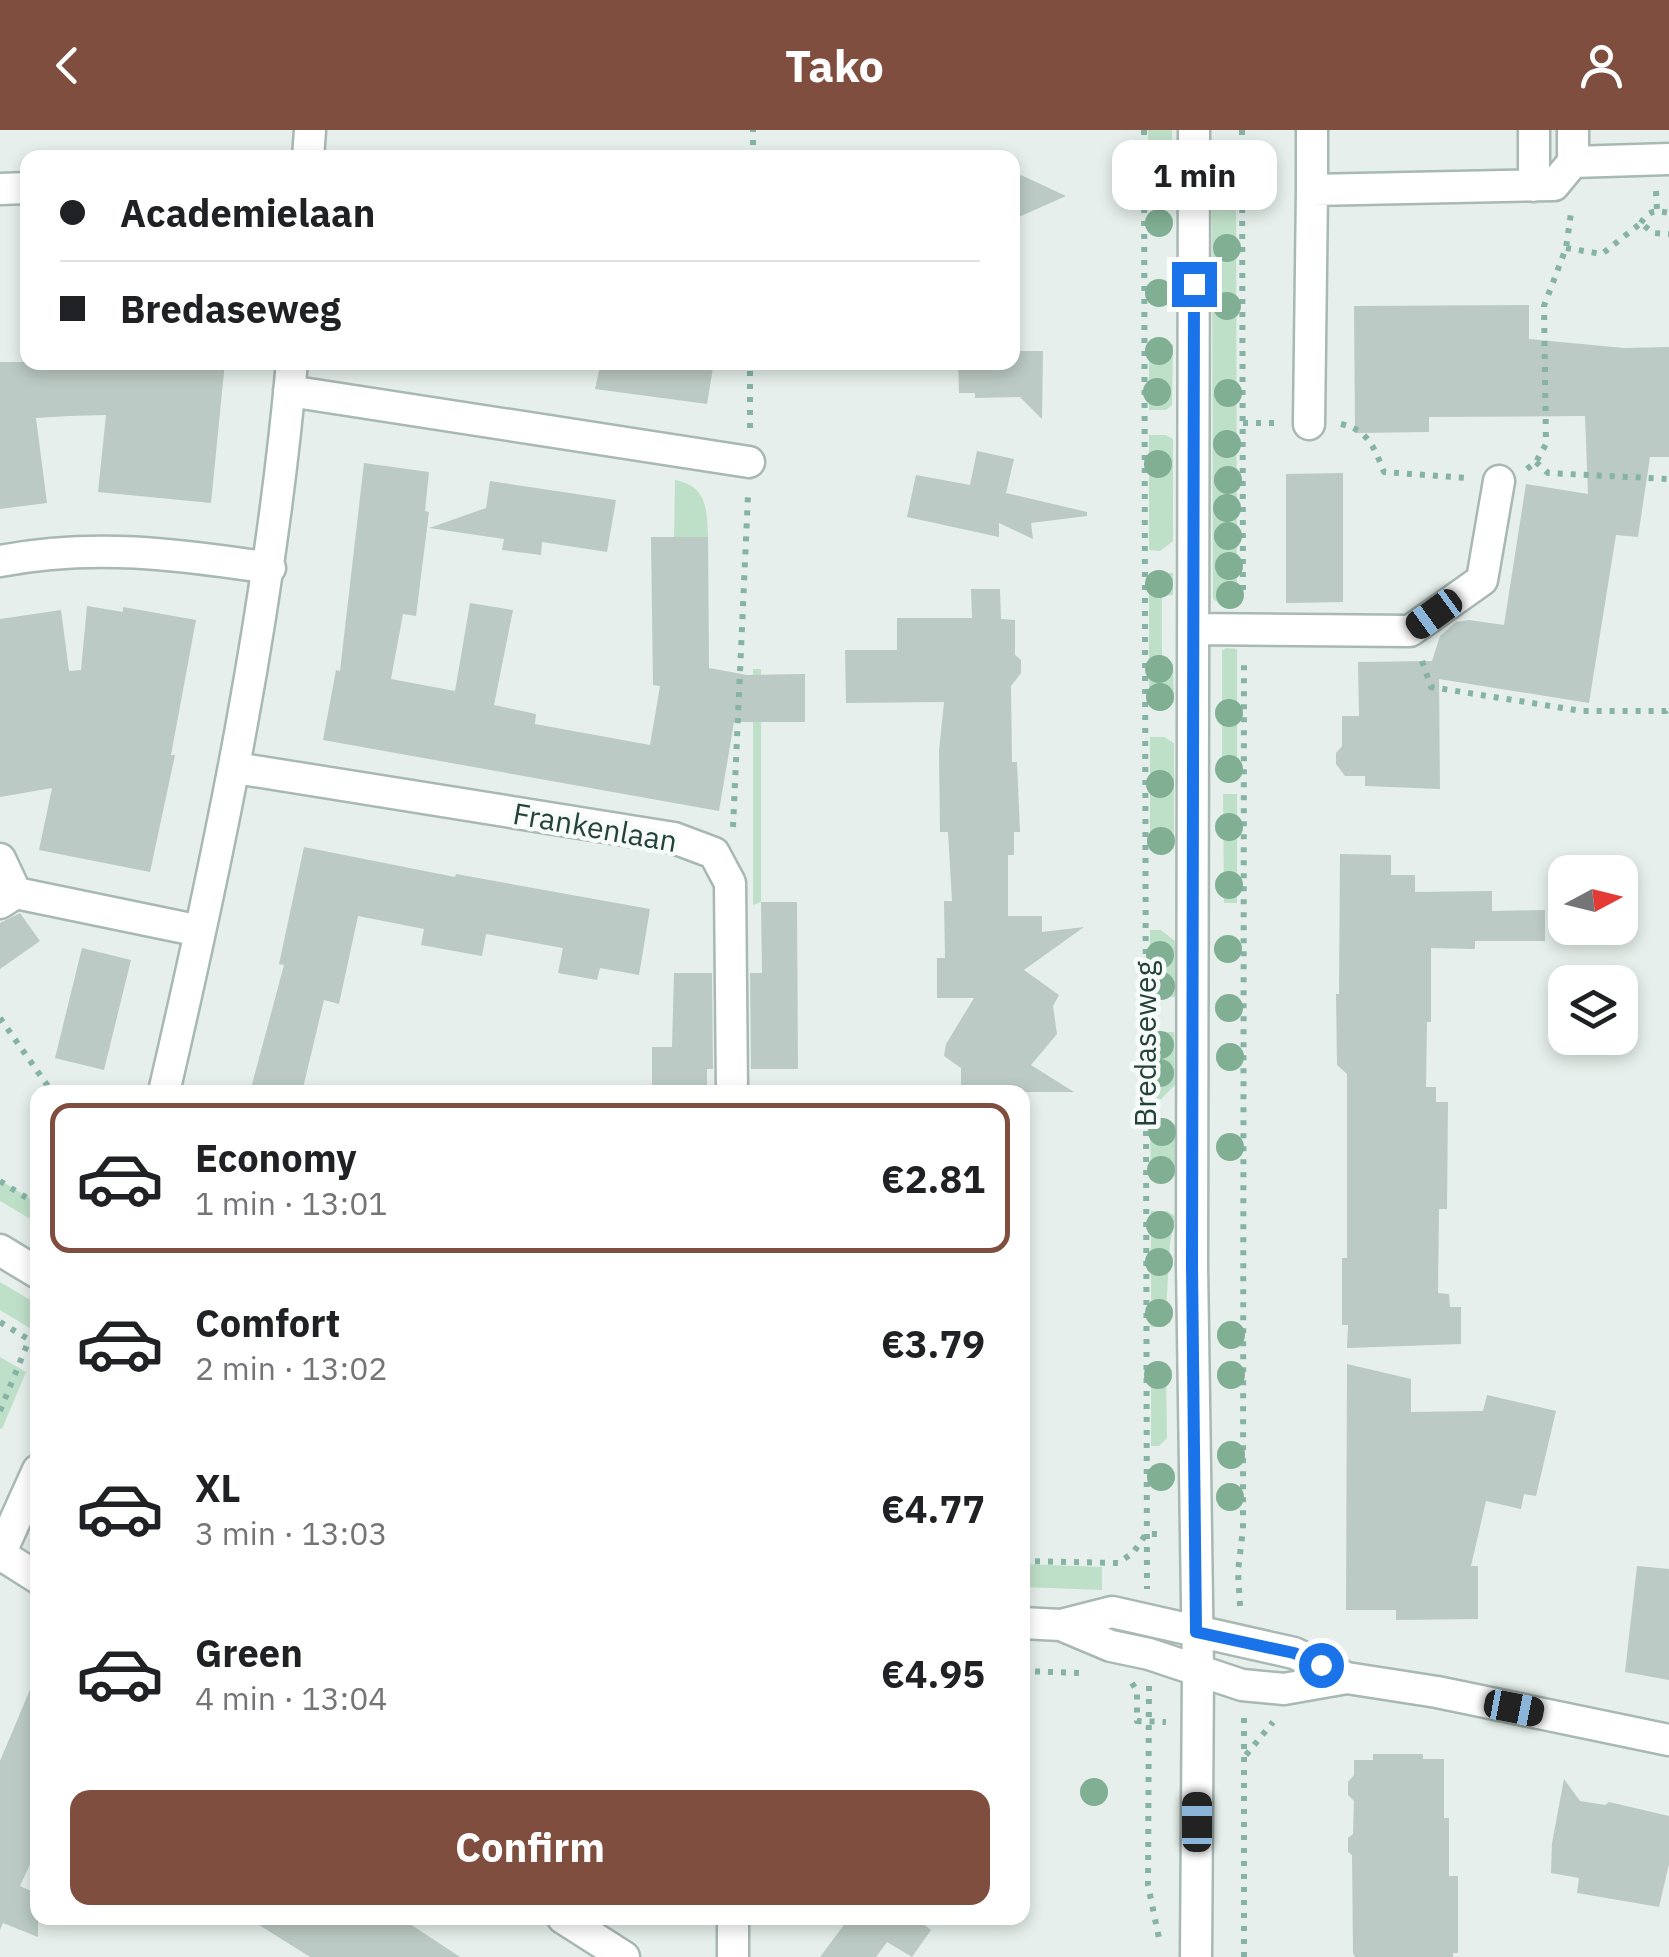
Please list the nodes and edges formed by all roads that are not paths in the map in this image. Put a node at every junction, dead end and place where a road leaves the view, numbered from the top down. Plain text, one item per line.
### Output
1 (1194, 130) edge
2 (1312, 130) edge
3 (1534, 130) edge
4 (1573, 130) edge
5 (1669, 159) edge
6 (1573, 162) junction
7 (1534, 186) junction
8 (1312, 190) junction
9 (290, 377) edge
10 (1309, 424) road end
11 (749, 462) road end
12 (1499, 481) road end
13 (0, 560) edge
14 (270, 568) junction
15 (1194, 629) junction
16 (236, 768) junction
17 (0, 859) edge
18 (8, 898) edge
19 (200, 931) junction
20 (166, 1085) edge
21 (732, 1085) edge
22 (0, 1250) edge
23 (30, 1268) edge
24 (30, 1488) edge
25 (0, 1554) edge
26 (30, 1573) edge
27 (1030, 1623) edge
28 (1061, 1625) junction
29 (1196, 1632) junction
30 (1198, 1670) junction
31 (1347, 1678) junction
32 (1669, 1740) edge
33 (573, 1925) edge
34 (733, 1925) edge
35 (624, 1957) edge
36 (732, 1957) edge
37 (1196, 1957) edge

1 - 15 street, Bredaseweg
2 - 8 street
3 - 7 street
4 - 6 street
5 - 6 street
6 - 7 street
7 - 8 street
8 - 10 street
9 - 11 street
9 - 14 street
12 - 15 street
13 - 14 street
14 - 16 street
15 - 29 street, Bredaseweg
16 - 19 street
16 - 21 street, Frankenlaan
17 - 18 street
18 - 19 street
19 - 20 street
22 - 23 street
24 - 25 street
25 - 26 street
27 - 28 street
28 - 29 street
28 - 30 street
29 - 30 street, Bredaseweg
29 - 31 street
30 - 31 street
30 - 37 street, Bredaseweg
31 - 32 street
33 - 35 street
34 - 36 street

